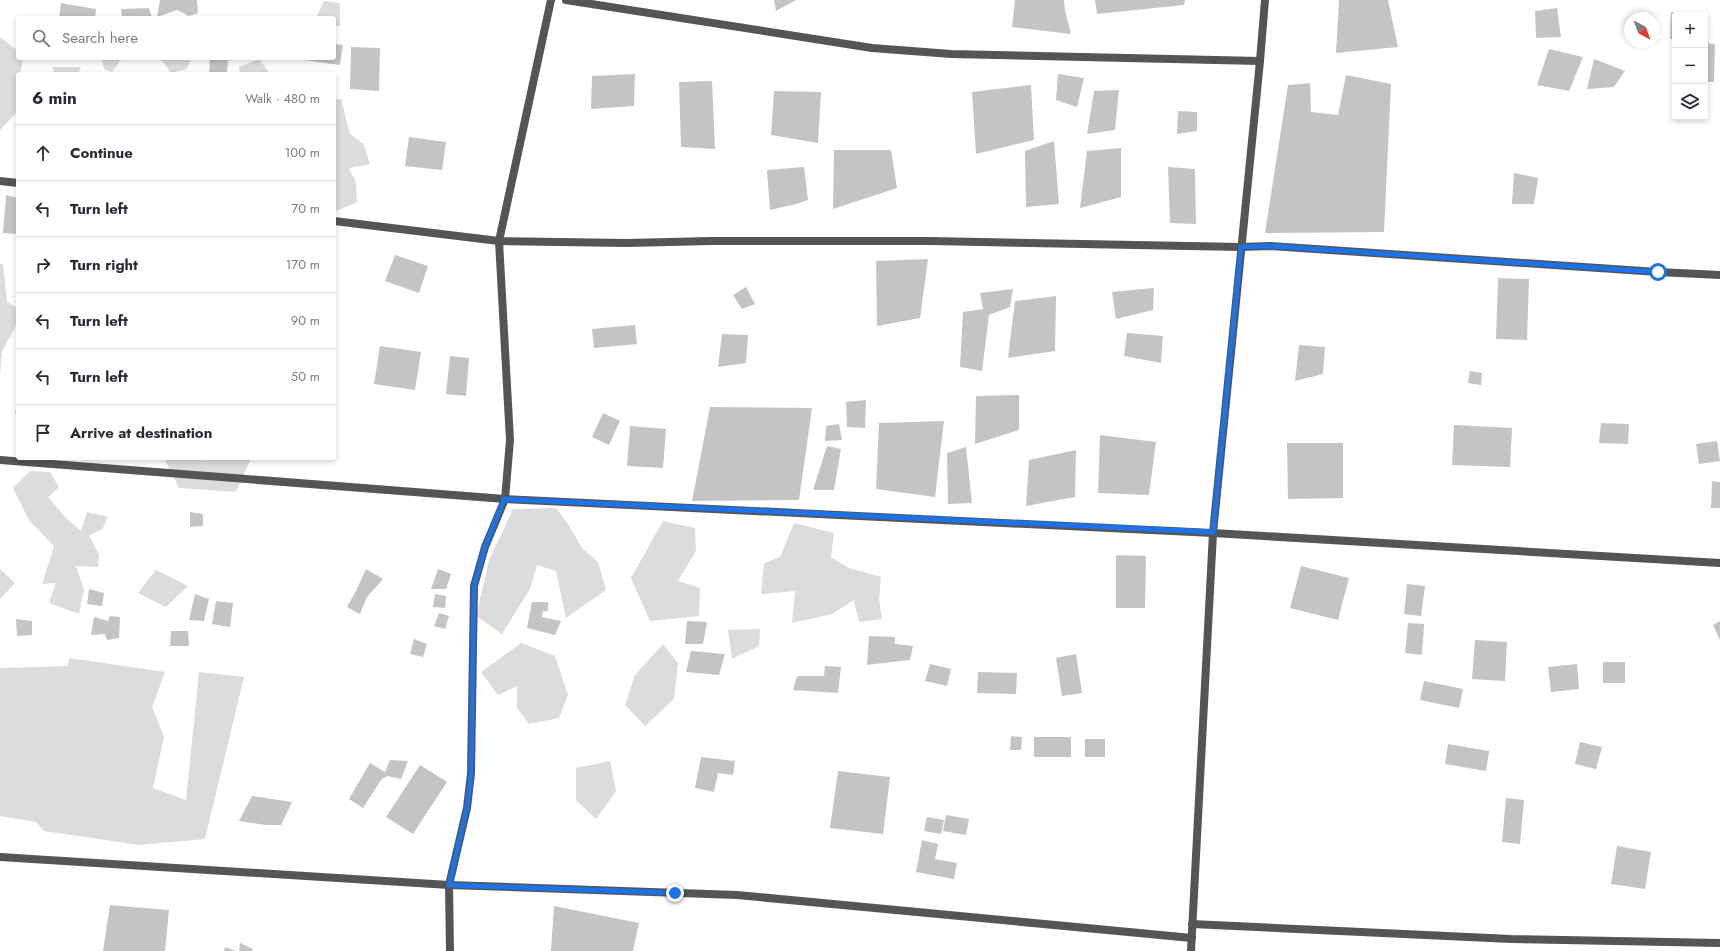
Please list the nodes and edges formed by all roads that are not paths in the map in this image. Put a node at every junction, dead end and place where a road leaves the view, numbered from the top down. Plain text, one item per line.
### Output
1 (551, 0) edge
2 (566, 0) edge
3 (1264, 0) edge
4 (1260, 62) junction
5 (0, 181) edge
6 (16, 183) edge
7 (336, 221) edge
8 (499, 241) junction
9 (1241, 247) junction
10 (1720, 275) edge
11 (0, 460) edge
12 (504, 499) junction
13 (1213, 532) junction
14 (1720, 563) edge
15 (0, 857) edge
16 (449, 885) junction
17 (1192, 924) junction
18 (1192, 938) junction
19 (1720, 943) edge
20 (450, 951) edge
21 (1191, 951) edge

1 - 8 street
2 - 4 street
3 - 4 street
4 - 9 street
5 - 6 street
7 - 8 street
8 - 9 street
8 - 12 street
9 - 10 street
9 - 13 street
11 - 12 street
12 - 13 street
12 - 16 street
13 - 14 street
13 - 17 street
15 - 16 street
16 - 18 street
16 - 20 street
17 - 18 street
17 - 19 street
18 - 21 street

